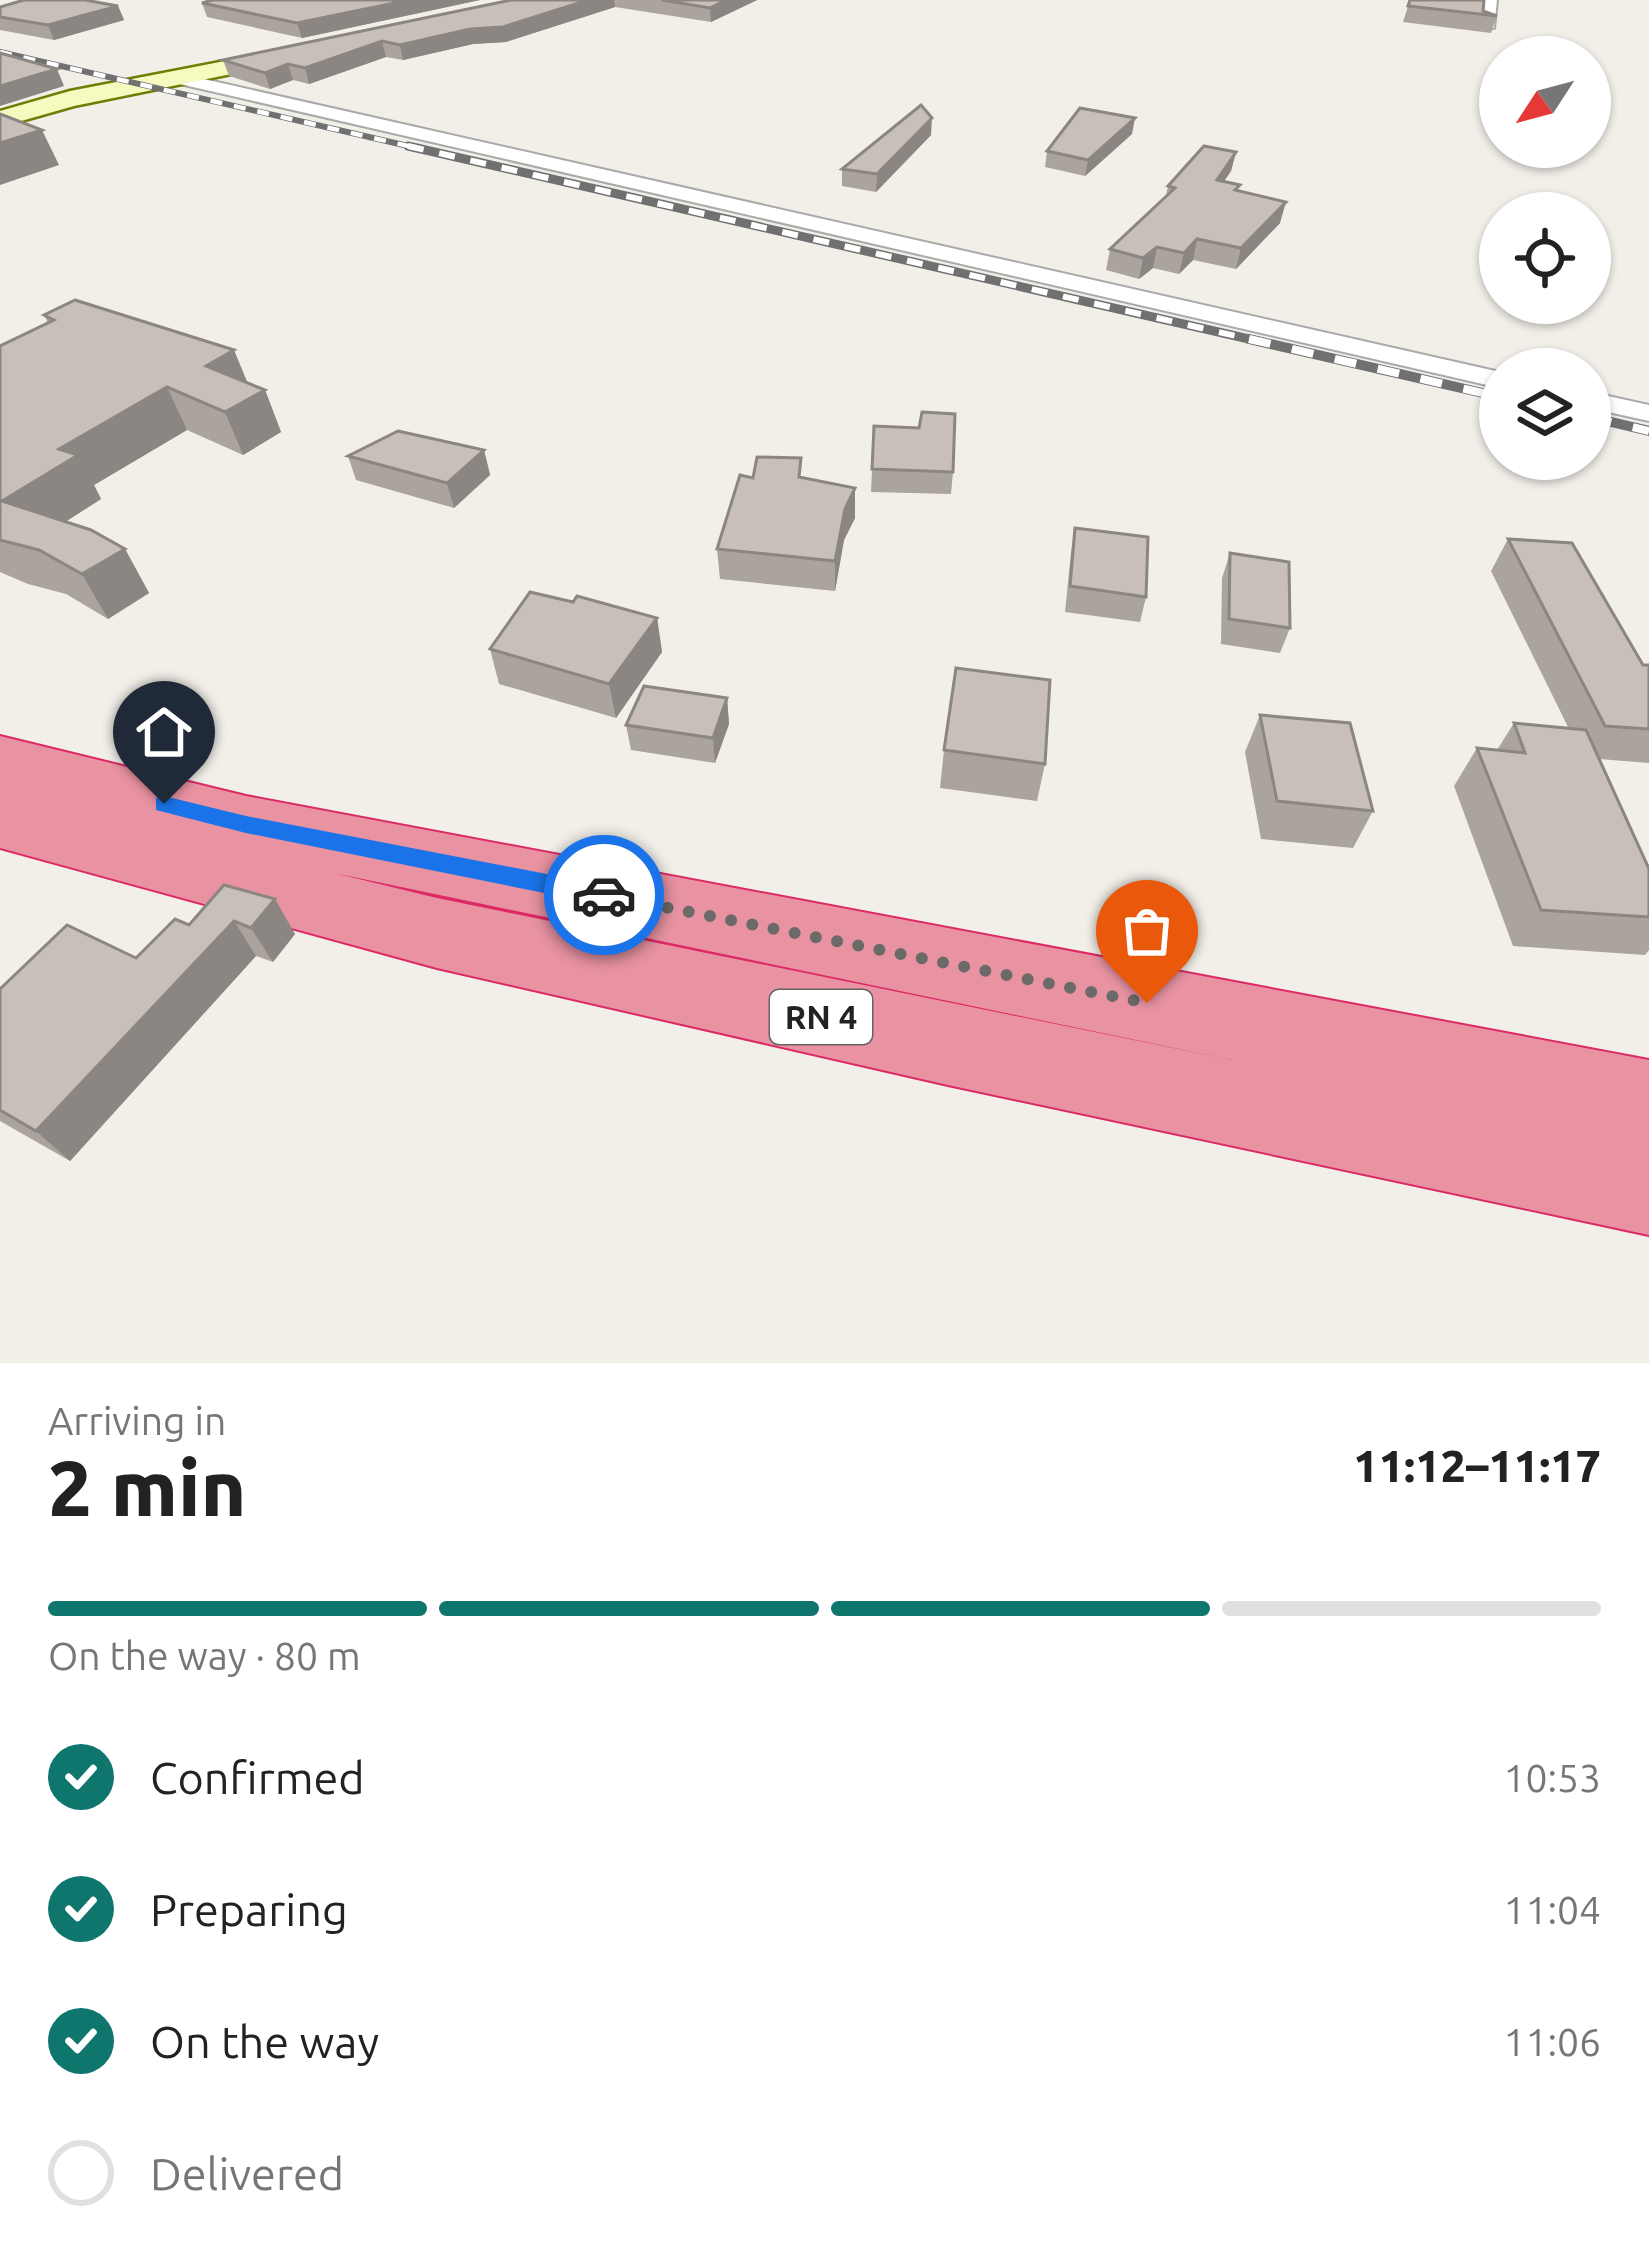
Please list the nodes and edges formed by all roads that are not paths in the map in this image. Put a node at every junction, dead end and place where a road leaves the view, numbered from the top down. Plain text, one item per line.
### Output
1 (1490, 0) edge
2 (1490, 25) edge
3 (308, 51) edge
4 (177, 78) junction
5 (0, 119) edge
6 (1479, 375) edge
7 (1611, 405) edge
8 (1649, 413) edge
9 (0, 763) edge
10 (0, 819) edge
11 (1649, 1102) edge
12 (1649, 1188) edge

1 - 2 street
3 - 4 main road
4 - 5 main road
4 - 6 street
7 - 8 street
9 - 11 highway, RN 4
10 - 12 highway, RN 4

